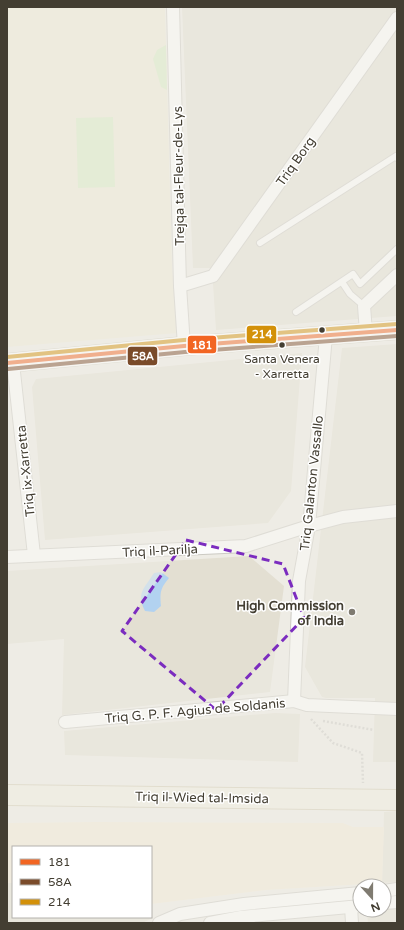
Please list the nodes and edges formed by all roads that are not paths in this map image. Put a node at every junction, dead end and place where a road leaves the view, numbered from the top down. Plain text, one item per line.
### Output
1 (173, 7) edge
2 (397, 18) edge
3 (393, 29) edge
4 (397, 158) edge
5 (260, 242) dead end
6 (397, 249) edge
7 (397, 275) edge
8 (342, 282) junction
9 (180, 286) junction
10 (364, 306) junction
11 (296, 312) dead end
12 (397, 330) edge
13 (366, 332) junction
14 (326, 336) junction
15 (184, 346) junction
16 (10, 363) edge
17 (397, 511) edge
18 (309, 526) junction
19 (34, 556) junction
20 (7, 557) edge
21 (294, 701) junction
22 (397, 709) edge
23 (65, 722) dead end
24 (7, 795) edge
25 (397, 800) edge
26 (352, 894) edge
27 (352, 906) edge
28 (159, 923) edge
29 (210, 923) edge

1 - 9 street, Trejqa tal-Fleur-de-Lys
2 - 3 street, Triq Borg
3 - 9 street, Triq Borg
4 - 5 lane
6 - 8 lane
7 - 10 street
8 - 10 lane
8 - 11 lane
9 - 15 street, Trejqa tal-Fleur-de-Lys
10 - 13 street
12 - 13 main road
13 - 14 main road
14 - 15 main road
14 - 18 street, Triq Galanton Vassallo
15 - 16 main road
16 - 19 street, Triq ix-Xarretta
17 - 18 street, Triq il-Parilja
18 - 19 street, Triq il-Parilja
18 - 21 street, Triq Galanton Vassallo
19 - 20 street, Triq il-Parilja
21 - 22 street, Triq G. P. F. Agius de Soldanis
21 - 23 street, Triq G. P. F. Agius de Soldanis
24 - 25 main road, Triq il-Wied tal-Imsida
26 - 28 street
27 - 29 street

